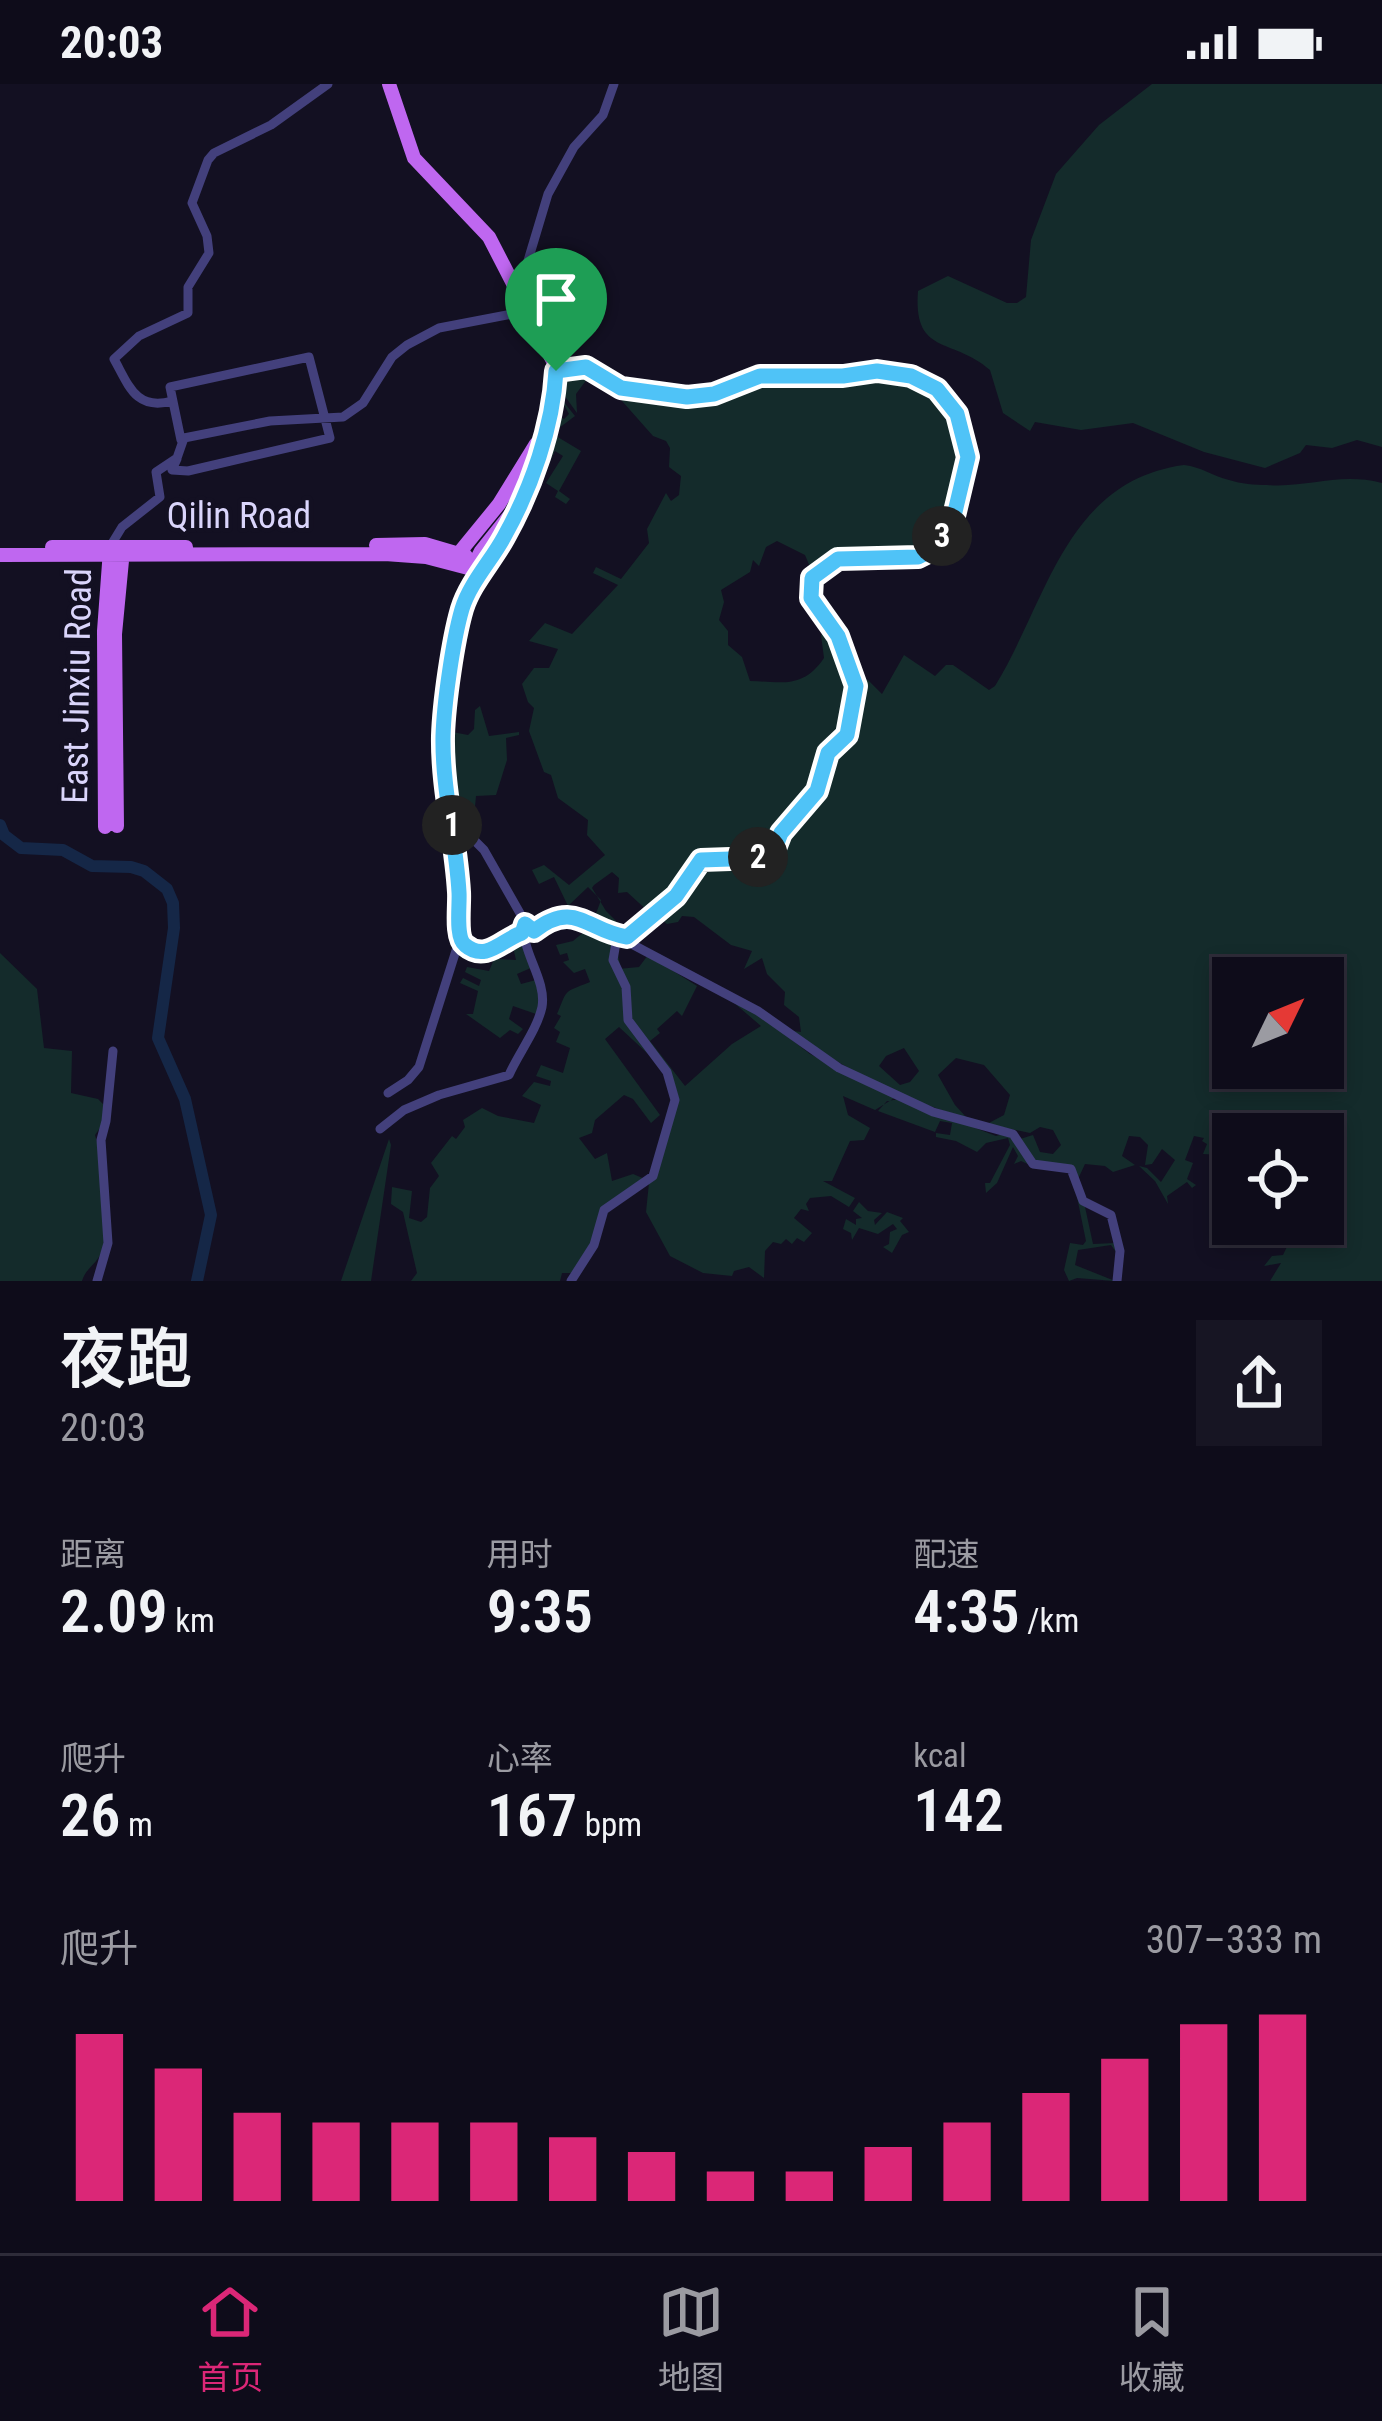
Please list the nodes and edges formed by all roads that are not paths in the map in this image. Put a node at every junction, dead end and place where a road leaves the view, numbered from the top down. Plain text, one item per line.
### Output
1 (328, 84) edge
2 (388, 84) edge
3 (614, 84) edge
4 (513, 283) junction
5 (526, 311) junction
6 (556, 371) junction
7 (172, 401) junction
8 (326, 420) junction
9 (181, 440) junction
10 (177, 458) junction
11 (517, 506) junction
12 (0, 551) edge
13 (116, 551) junction
14 (459, 553) junction
15 (474, 565) junction
16 (449, 803) junction
17 (111, 827) dead end
18 (581, 919) junction
19 (524, 928) junction
20 (460, 938) junction
21 (617, 938) junction
22 (113, 1052) dead end
23 (388, 1093) dead end
24 (380, 1129) dead end
25 (97, 1281) edge
26 (571, 1281) edge
27 (1117, 1281) edge

1 - 7 street
2 - 4 main road
3 - 4 street
4 - 5 main road
5 - 6 main road
5 - 8 street
5 - 14 main road
6 - 11 main road
6 - 18 street
7 - 8 street
7 - 9 street
8 - 9 street
8 - 10 street
9 - 10 street
10 - 13 street
11 - 15 main road
11 - 16 street
12 - 13 main road, Qilin Road
13 - 14 main road, Qilin Road
13 - 15 main road, Qilin Road
13 - 17 main road, East Jinxiu Road
14 - 15 main road, Qilin Road
16 - 19 street
16 - 20 street
18 - 19 street
18 - 21 street
19 - 20 street
19 - 24 street
20 - 23 street
21 - 26 street
21 - 27 street
22 - 25 street

